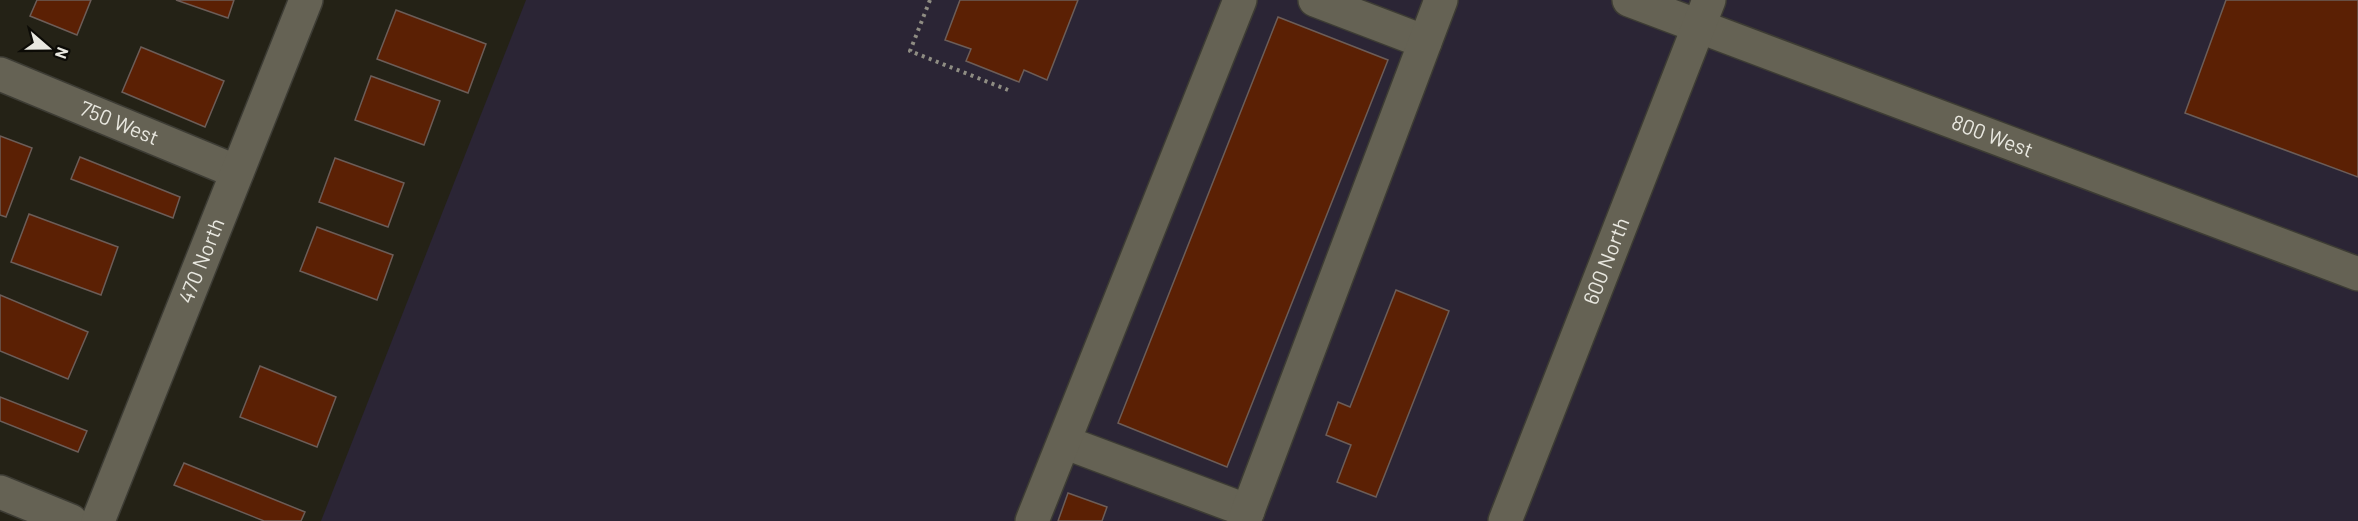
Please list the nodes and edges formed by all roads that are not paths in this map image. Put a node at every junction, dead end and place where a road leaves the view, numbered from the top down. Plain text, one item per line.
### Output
1 (306, 0) edge
2 (1240, 0) edge
3 (1315, 0) edge
4 (1441, 0) edge
5 (1629, 0) edge
6 (1703, 13) edge
7 (1425, 42) junction
8 (0, 74) edge
9 (237, 172) junction
10 (2358, 274) edge
11 (1064, 442) junction
12 (0, 492) edge
13 (1246, 516) edge
14 (1510, 519) edge
15 (71, 521) edge
16 (98, 521) edge
17 (1032, 521) edge

1 - 9 street, 470 North
2 - 11 street
3 - 7 street
4 - 7 street
5 - 6 street, 800 West
6 - 10 street, 800 West
6 - 14 street, 600 North
7 - 13 street
8 - 9 street, 750 West
9 - 16 street, 470 North
11 - 13 street
11 - 17 street
12 - 15 street

